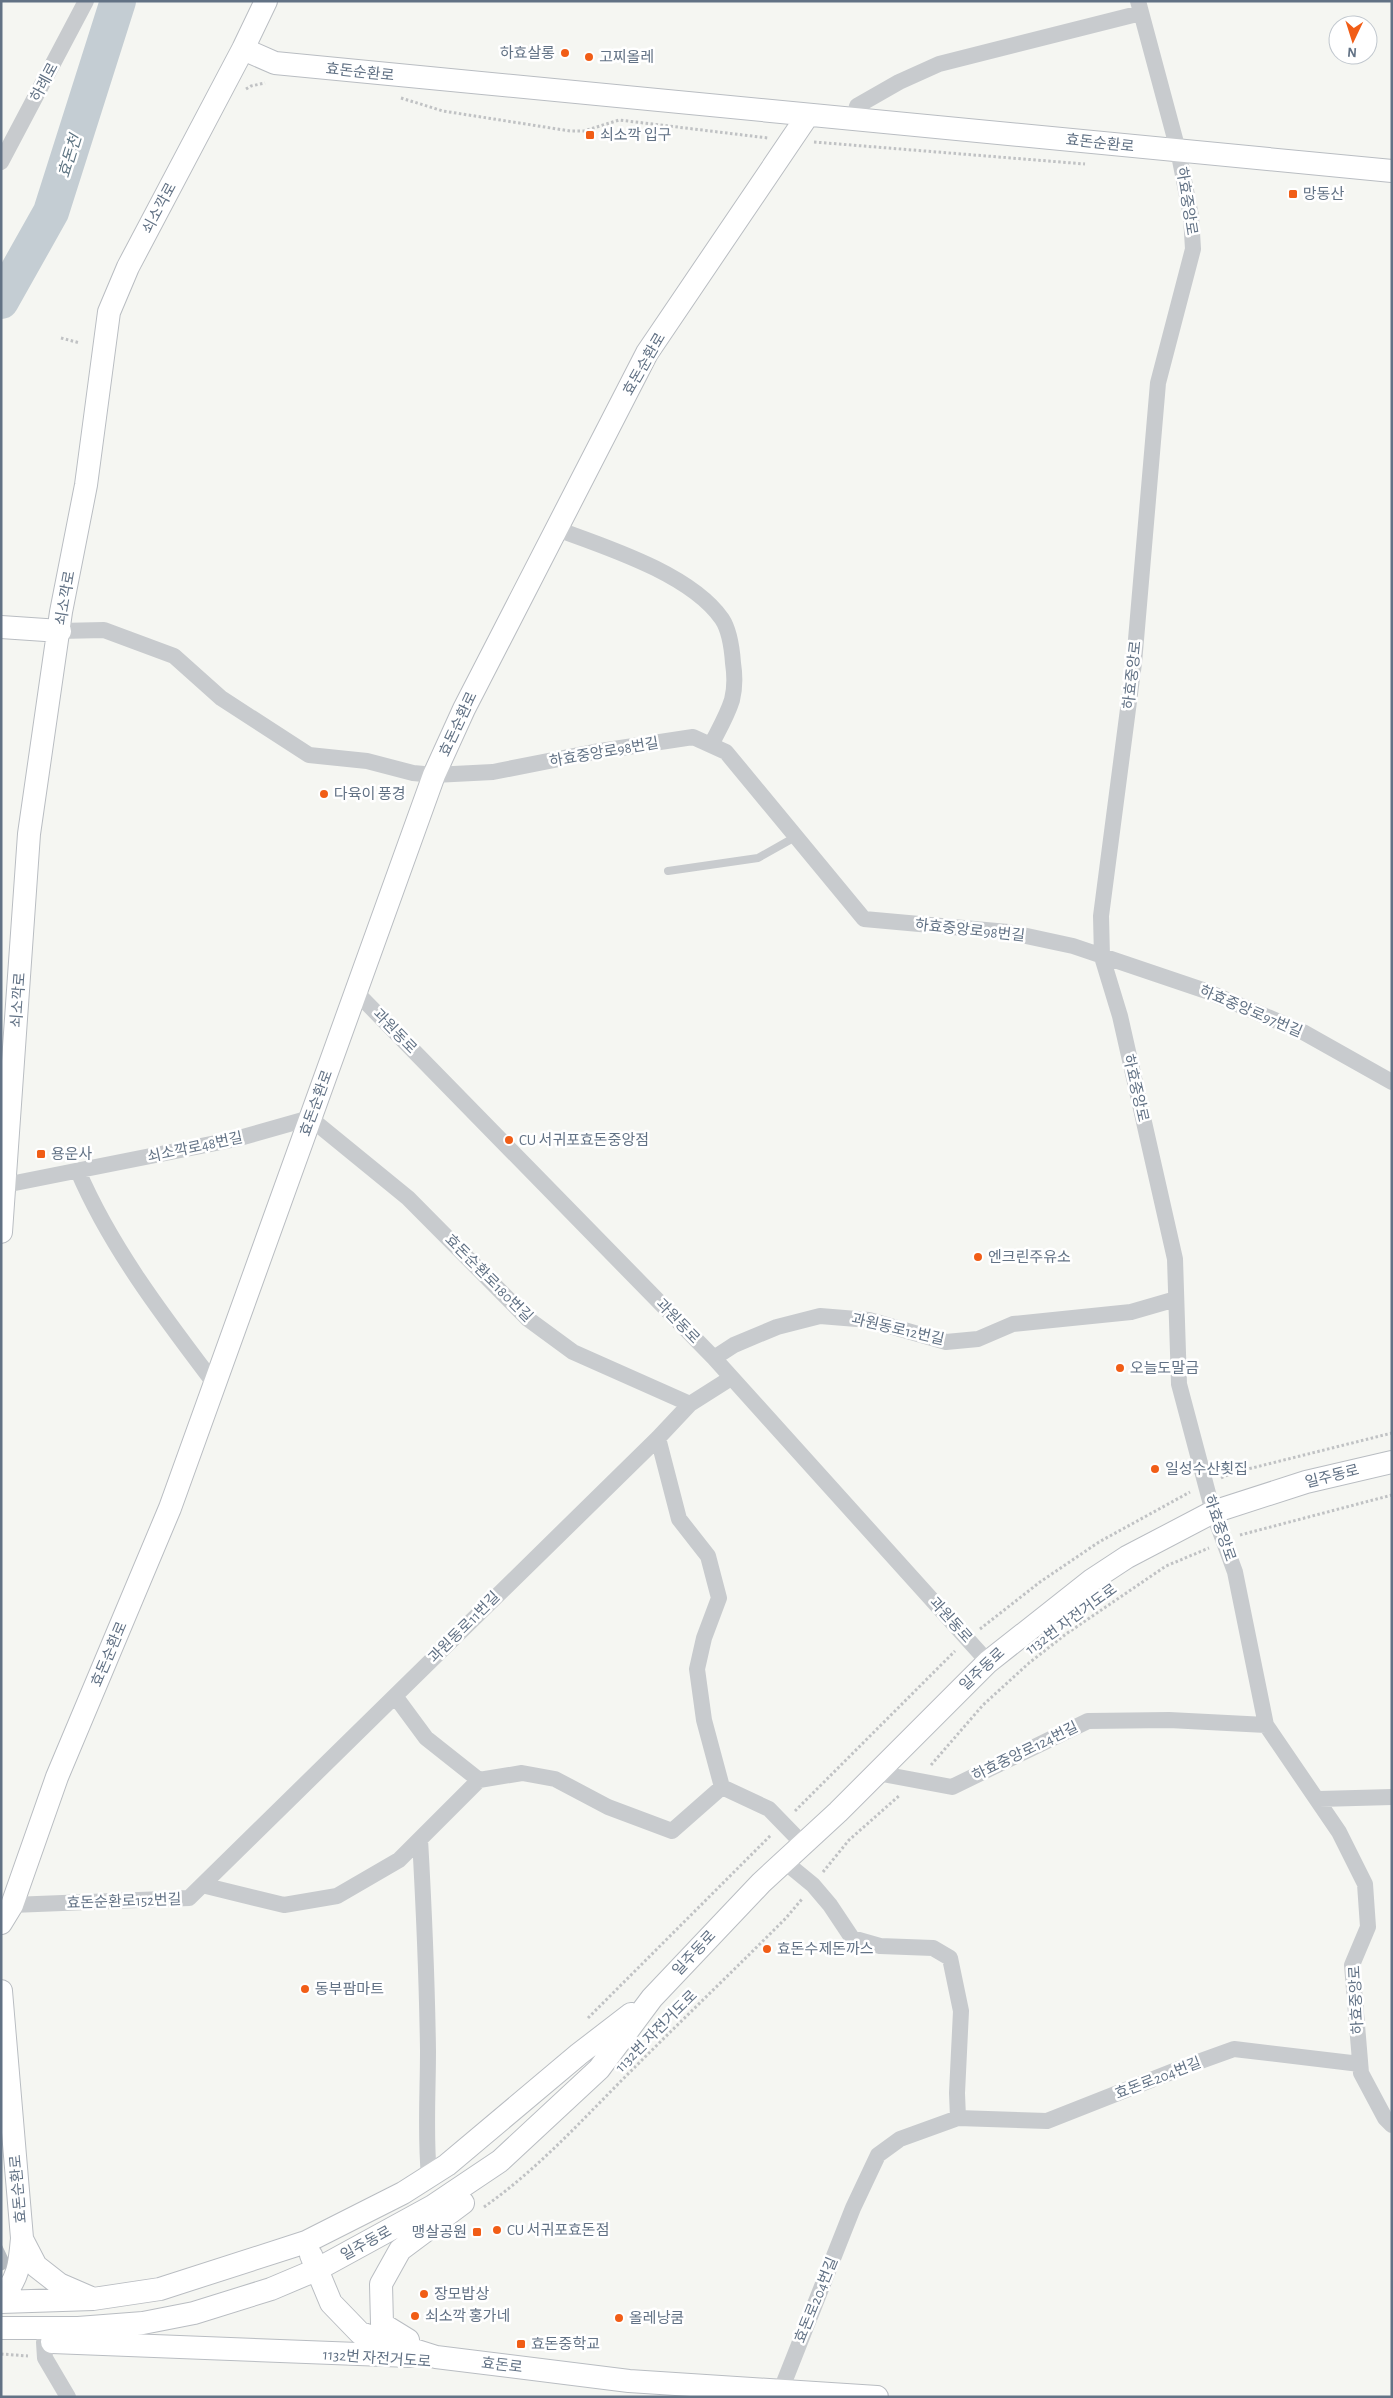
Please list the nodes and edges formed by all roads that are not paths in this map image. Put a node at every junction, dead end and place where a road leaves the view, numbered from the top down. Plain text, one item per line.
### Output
1 (86, 1) edge
2 (266, 1) edge
3 (1139, 7) edge
4 (243, 49) junction
5 (808, 115) junction
6 (854, 119) junction
7 (1178, 150) junction
8 (1, 162) edge
9 (1392, 171) edge
10 (557, 529) junction
11 (1, 627) edge
12 (60, 631) junction
13 (711, 746) junction
14 (434, 775) junction
15 (797, 836) junction
16 (668, 871) dead end
17 (1102, 957) junction
18 (356, 991) junction
19 (1392, 1082) edge
20 (310, 1118) junction
21 (78, 1171) junction
22 (5, 1185) junction
23 (1, 1232) edge
24 (1176, 1299) junction
25 (714, 1358) junction
26 (731, 1378) junction
27 (214, 1383) junction
28 (690, 1404) junction
29 (658, 1438) junction
30 (1392, 1462) edge
31 (1213, 1512) junction
32 (988, 1662) junction
33 (395, 1696) junction
34 (1266, 1725) junction
35 (877, 1773) junction
36 (478, 1780) junction
37 (722, 1787) junction
38 (1392, 1796) edge
39 (1319, 1799) junction
40 (420, 1839) junction
41 (804, 1845) junction
42 (785, 1862) junction
43 (202, 1885) junction
44 (7, 1914) edge
45 (1, 1991) edge
46 (652, 1998) junction
47 (1360, 2064) junction
48 (599, 2069) junction
49 (958, 2118) junction
50 (1392, 2125) edge
51 (429, 2176) junction
52 (22, 2238) junction
53 (306, 2242) junction
54 (316, 2270) junction
55 (1, 2297) edge
56 (93, 2299) junction
57 (1, 2302) edge
58 (1, 2328) edge
59 (1, 2336) edge
60 (45, 2350) junction
61 (436, 2358) junction
62 (780, 2390) junction
63 (755, 2393) edge
64 (68, 2397) edge
65 (877, 2397) edge

1 - 8 street, 하례로
2 - 4 street, 쇠소깍로
3 - 6 street, 하효중앙로
3 - 7 street, 하효중앙로
4 - 5 street, 효돈순환로
4 - 12 street, 쇠소깍로
5 - 6 street, 효돈순환로
5 - 10 street, 효돈순환로
6 - 7 street, 효돈순환로
7 - 9 street, 효돈순환로
7 - 17 street, 하효중앙로
10 - 13 street
10 - 14 street, 효돈순환로
11 - 12 street
12 - 14 street, 하효중앙로98번길
12 - 22 street, 쇠소깍로
13 - 14 street, 하효중앙로98번길
13 - 15 street, 하효중앙로98번길
14 - 18 street, 효돈순환로
15 - 16 lane
15 - 17 street, 하효중앙로98번길
17 - 19 street, 하효중앙로97번길
17 - 24 street, 하효중앙로
18 - 20 street, 효돈순환로
18 - 25 street, 과원동로
20 - 21 street, 쇠소깍로48번길
20 - 27 street, 효돈순환로
20 - 28 street, 효돈순환로180번길
21 - 22 street, 쇠소깍로48번길
21 - 27 street
22 - 23 street, 쇠소깍로
24 - 25 street, 과원동로12번길
24 - 31 street, 하효중앙로
25 - 26 street, 과원동로
26 - 28 street, 과원동로11번길
26 - 32 street, 과원동로
27 - 44 street, 효돈순환로
28 - 29 street, 과원동로11번길
29 - 33 street, 과원동로11번길
29 - 37 street
30 - 31 street, 일주동로
31 - 32 street, 일주동로
31 - 34 street, 하효중앙로
32 - 35 street, 일주동로
33 - 36 street
33 - 43 street, 과원동로11번길
34 - 35 street, 하효중앙로124번길
34 - 39 street, 하효중앙로
35 - 41 street, 일주동로
36 - 37 street
36 - 40 street, 효돈순환로152번길
37 - 41 street
38 - 39 street
39 - 47 street, 하효중앙로
40 - 43 street, 효돈순환로152번길
40 - 51 street
41 - 42 street, 일주동로
42 - 46 street, 일주동로
42 - 49 street
43 - 44 street, 효돈순환로152번길
45 - 52 street, 효돈순환로
46 - 48 street, 일주동로
46 - 51 street, 일주동로
47 - 49 street, 효돈로204번길
47 - 50 street, 하효중앙로
48 - 54 street, 일주동로
48 - 61 street
49 - 62 street, 효돈로204번길
51 - 53 street, 일주동로
52 - 55 street
52 - 56 street
53 - 54 street, 효돈로
53 - 56 street, 일주동로
54 - 58 street, 일주동로
54 - 61 street, 효돈로
56 - 57 street, 일주동로
59 - 60 street
60 - 61 street
60 - 64 street
61 - 63 street, 효돈로
62 - 63 street, 효돈로
62 - 65 street, 효돈로

